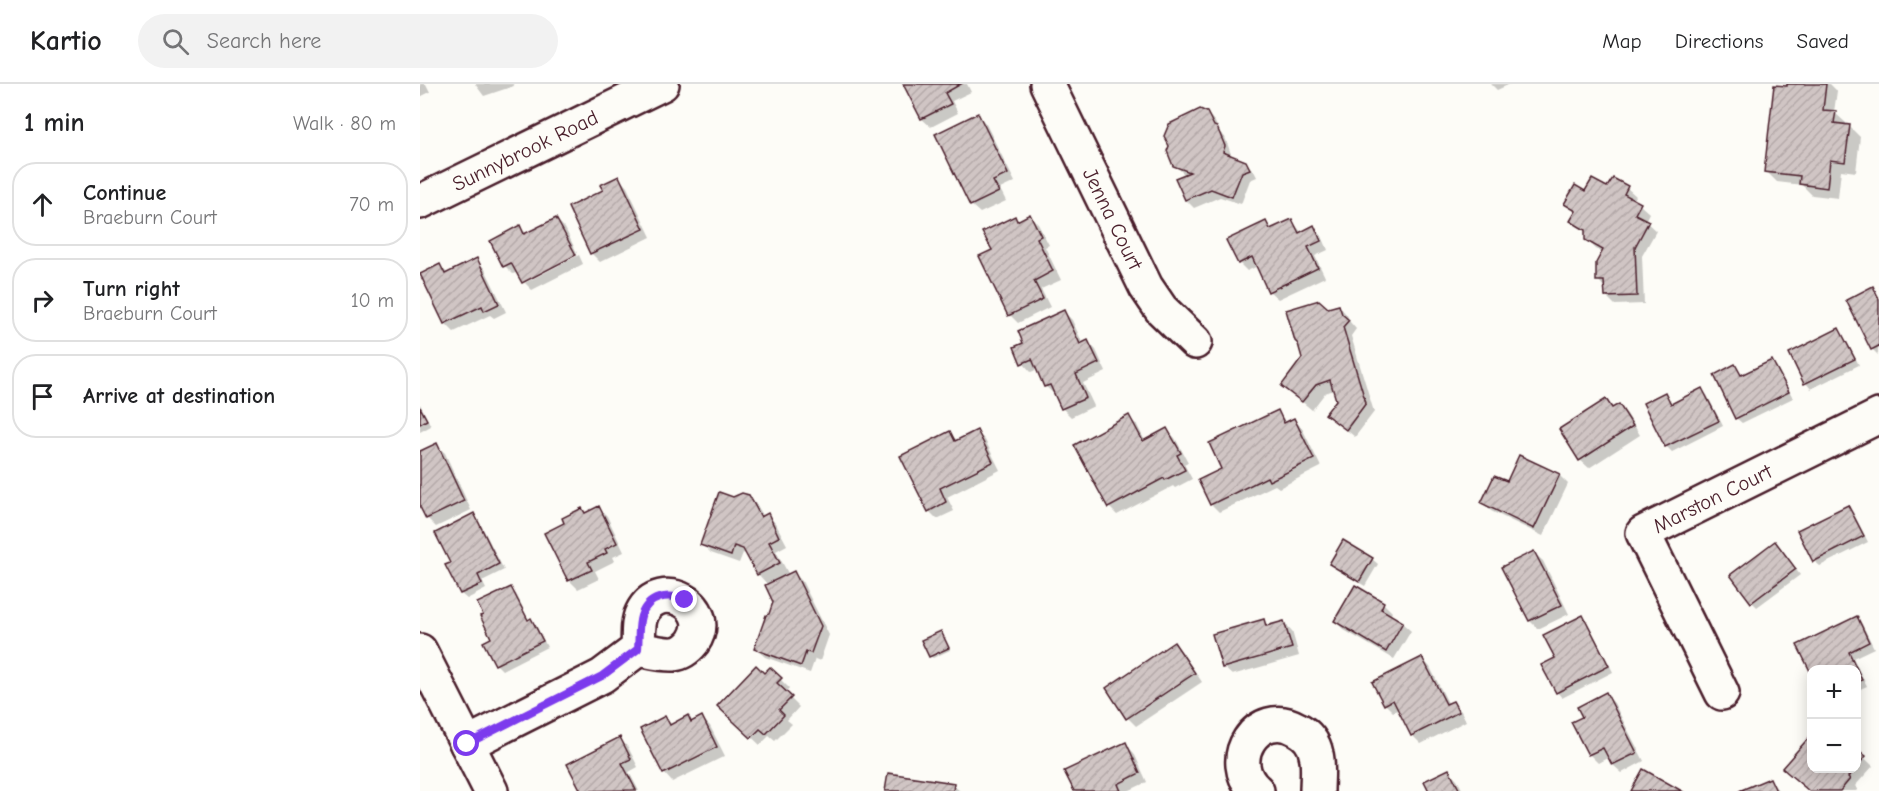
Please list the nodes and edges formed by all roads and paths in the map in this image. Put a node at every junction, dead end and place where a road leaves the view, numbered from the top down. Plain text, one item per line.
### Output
1 (662, 84) edge
2 (1047, 84) edge
3 (420, 202) edge
4 (1196, 342) dead end
5 (1879, 416) edge
6 (638, 649) dead end
7 (420, 651) edge
8 (1722, 693) dead end
9 (467, 744) junction
10 (491, 791) edge
11 (1257, 791) edge
12 (1317, 791) edge

1 - 3 street, Sunnybrook Road
2 - 4 street, Jenna Court
5 - 8 street, Marston Court
6 - 9 street
7 - 9 street
9 - 10 street
11 - 12 street

